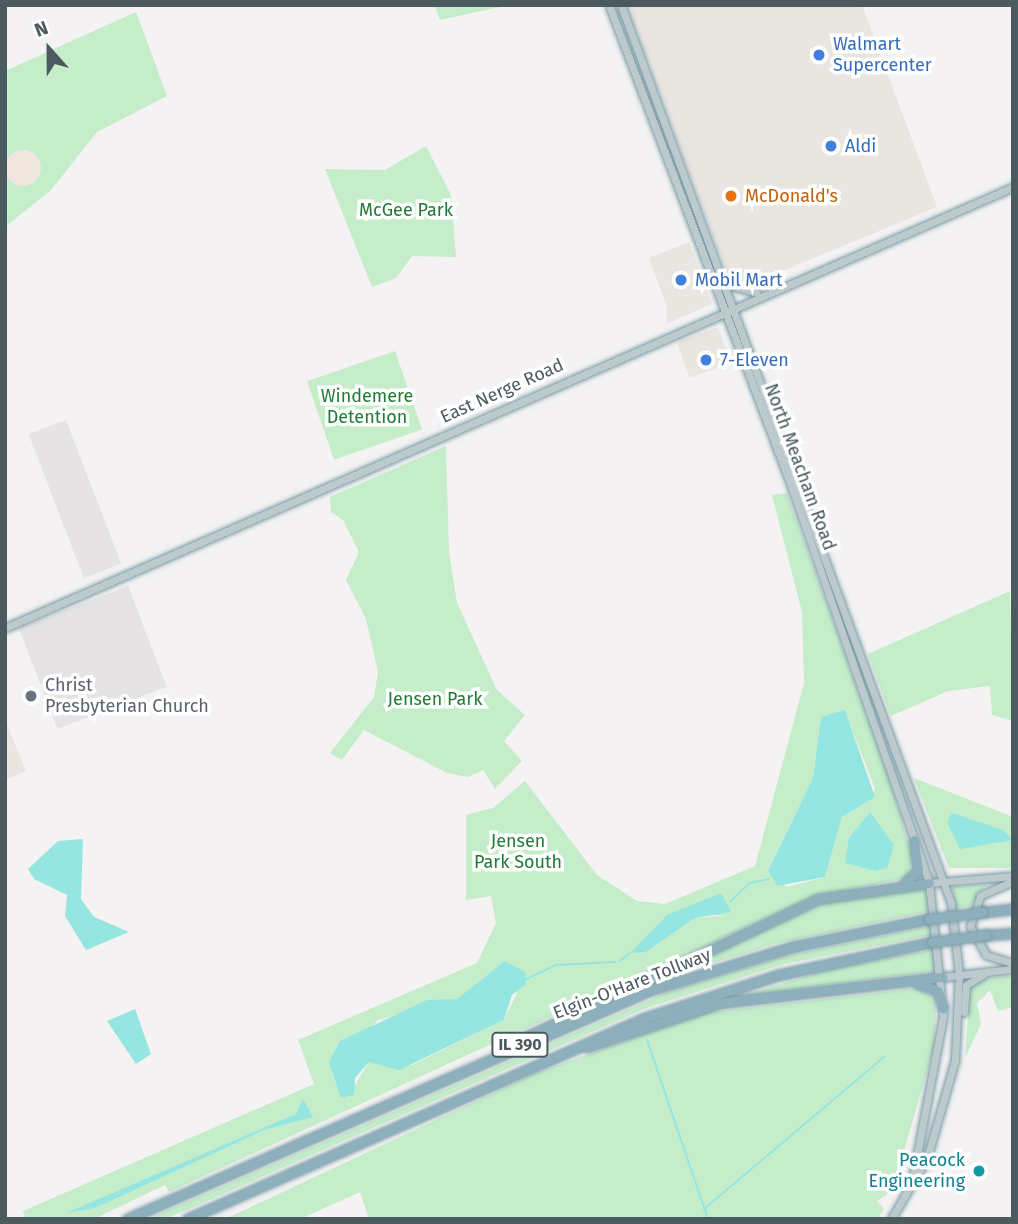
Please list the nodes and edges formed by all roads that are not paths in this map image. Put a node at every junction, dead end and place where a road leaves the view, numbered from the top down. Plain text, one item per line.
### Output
1 (610, 5) edge
2 (621, 5) edge
3 (1013, 187) edge
4 (723, 283) junction
5 (762, 294) junction
6 (727, 308) junction
7 (5, 628) edge
8 (914, 840) junction
9 (1013, 879) edge
10 (945, 881) junction
11 (929, 883) junction
12 (900, 886) junction
13 (1013, 909) edge
14 (1013, 933) edge
15 (1013, 963) edge
16 (1013, 969) edge
17 (988, 972) junction
18 (959, 974) junction
19 (943, 977) junction
20 (905, 981) junction
21 (943, 1008) junction
22 (568, 1050) junction
23 (491, 1058) junction
24 (955, 1060) junction
25 (913, 1180) junction
26 (127, 1219) edge
27 (187, 1219) edge
28 (891, 1219) edge

1 - 6 main road, North Meacham Road
2 - 4 main road, North Meacham Road
3 - 5 main road, East Nerge Road
4 - 5 main road
4 - 6 main road, North Meacham Road
5 - 6 main road, East Nerge Road
6 - 7 main road, East Nerge Road
6 - 8 main road, North Meacham Road
6 - 10 main road, North Meacham Road
8 - 11 main road, North Meacham Road
8 - 12 highway
9 - 10 main road
9 - 15 main road
10 - 11 main road
10 - 18 main road, North Meacham Road
11 - 12 highway
11 - 19 main road, North Meacham Road
12 - 23 highway
13 - 23 highway, Elgin-O'Hare Tollway / IL 390, bridge
14 - 22 highway, Elgin-O'Hare Tollway / IL 390, bridge
16 - 17 main road
17 - 18 main road
17 - 24 main road
18 - 19 main road
18 - 24 main road, North Meacham Road
19 - 20 highway
19 - 21 main road, North Meacham Road
20 - 21 highway
20 - 22 highway
21 - 25 main road, North Meacham Road
22 - 27 highway, Elgin-O'Hare Tollway / IL 390
23 - 26 highway, Elgin-O'Hare Tollway / IL 390
24 - 25 main road
25 - 28 main road

